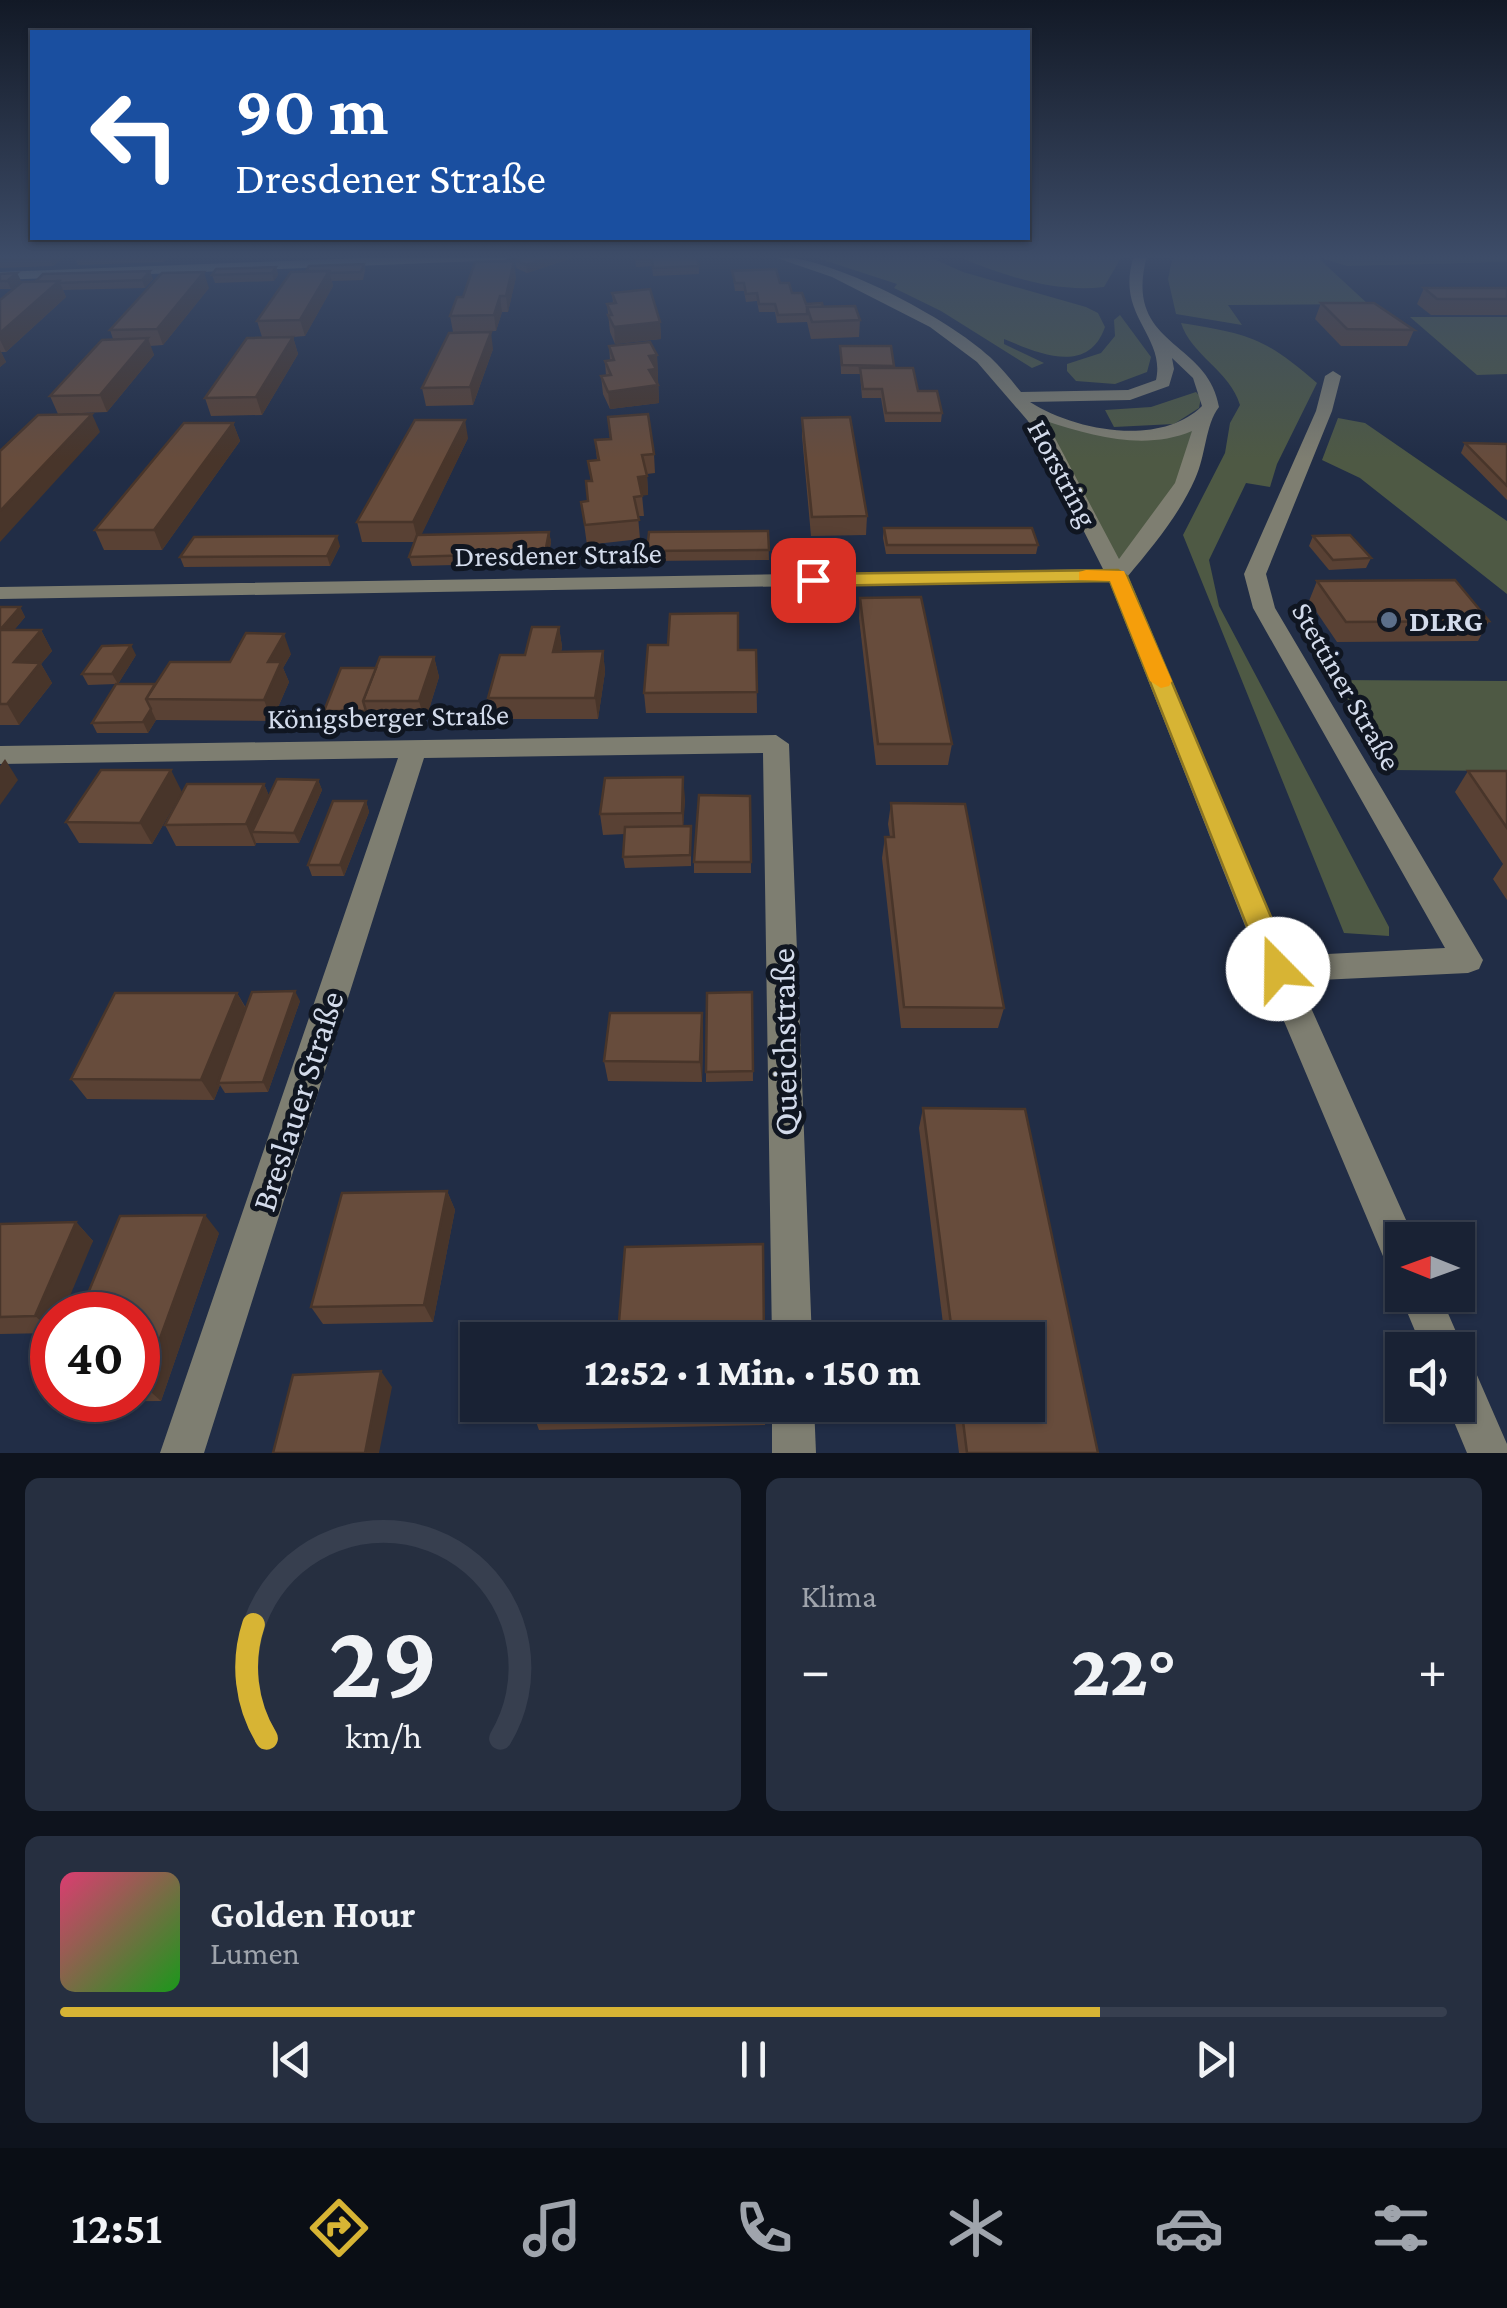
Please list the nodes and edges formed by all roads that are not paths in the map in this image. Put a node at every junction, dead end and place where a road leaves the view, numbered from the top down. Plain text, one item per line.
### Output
1 (933, 324) edge
2 (1147, 324) edge
3 (1154, 338) junction
4 (1333, 376) dead end
5 (1024, 403) junction
6 (1202, 419) junction
7 (1118, 576) junction
8 (0, 593) edge
9 (776, 744) joint
10 (414, 748) junction
11 (0, 754) edge
12 (1278, 969) junction
13 (1388, 1222) edge
14 (792, 1322) edge
15 (1475, 1420) edge
16 (793, 1422) edge
17 (182, 1453) edge
18 (794, 1453) edge
19 (1489, 1453) edge

1 - 5 street, Horstring
2 - 3 street
3 - 5 street
3 - 6 street
4 - 12 street, Stettiner Straße
5 - 6 street
5 - 7 street, Horstring
6 - 7 street
7 - 8 street, Dresdener Straße
7 - 12 street, Horstring
9 - 10 street, Königsberger Straße
9 - 14 street, Queichstraße
10 - 11 street, Königsberger Straße
10 - 17 street, Breslauer Straße
12 - 13 street, Horstring
15 - 19 street
16 - 18 street

